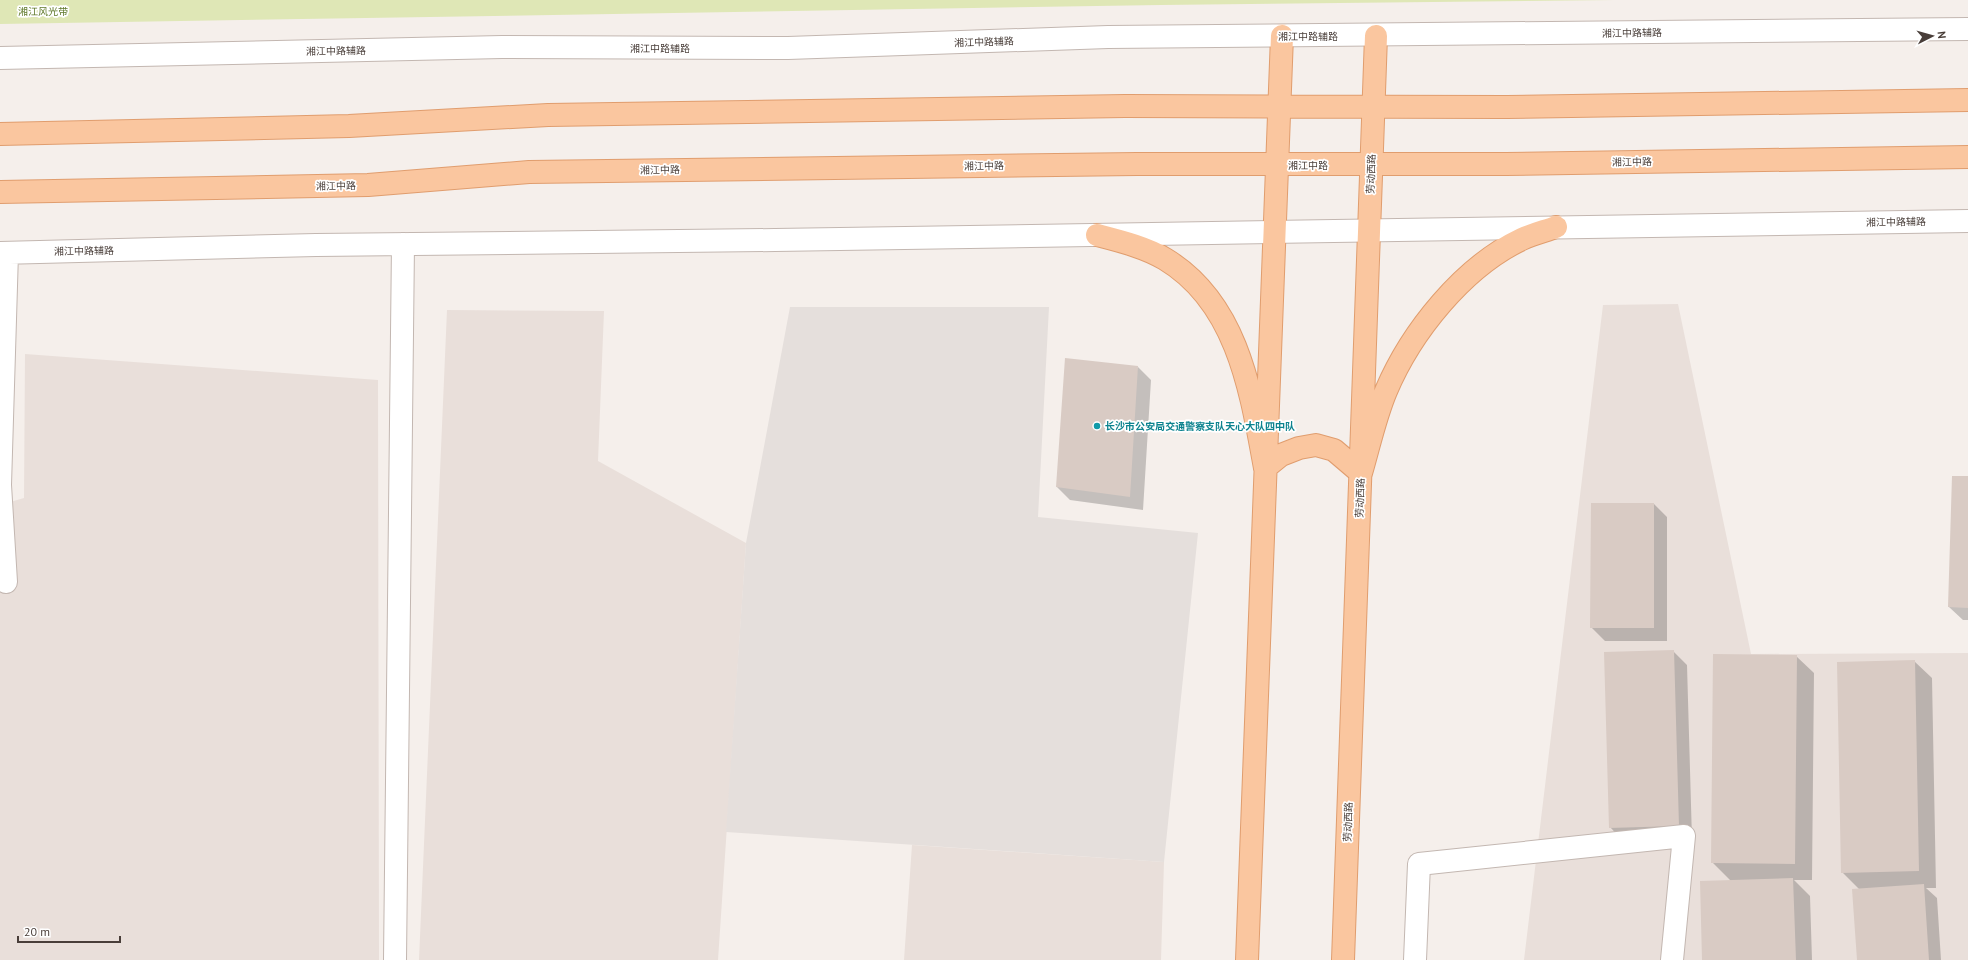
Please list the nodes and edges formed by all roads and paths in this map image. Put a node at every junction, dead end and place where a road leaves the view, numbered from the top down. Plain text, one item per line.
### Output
1 (1968, 30) edge
2 (1282, 36) junction
3 (1376, 36) junction
4 (0, 58) edge
5 (1968, 100) edge
6 (1279, 107) junction
7 (1374, 107) junction
8 (0, 134) edge
9 (1968, 157) edge
10 (1372, 164) junction
11 (1277, 165) junction
12 (0, 192) edge
13 (1968, 221) edge
14 (1556, 227) junction
15 (1370, 231) junction
16 (1274, 232) junction
17 (1097, 235) junction
18 (403, 244) junction
19 (3, 253) edge
20 (1265, 468) junction
21 (1361, 473) junction
22 (0, 485) edge
23 (6, 582) dead end
24 (396, 960) edge
25 (1247, 960) edge
26 (1343, 960) edge
27 (1415, 960) edge
28 (1672, 960) edge

1 - 3 street, 湘江中路辅路
2 - 3 street, 湘江中路辅路
2 - 4 street, 湘江中路辅路
2 - 6 main road
3 - 7 main road, 劳动西路
5 - 7 main road
6 - 7 main road
6 - 8 main road
6 - 11 main road
7 - 10 main road, 劳动西路
9 - 10 main road, 湘江中路
10 - 11 main road, 湘江中路
10 - 15 main road, 劳动西路
11 - 12 main road, 湘江中路
11 - 16 main road
13 - 14 street, 湘江中路辅路
14 - 15 street, 湘江中路辅路
14 - 21 main road
15 - 16 street, 湘江中路辅路
15 - 21 main road, 劳动西路
16 - 17 street, 湘江中路辅路
16 - 20 main road
17 - 18 street, 湘江中路辅路
17 - 20 main road
18 - 19 street, 湘江中路辅路
18 - 24 street
19 - 22 street
20 - 21 main road
20 - 25 main road
21 - 26 main road, 劳动西路
22 - 23 street
27 - 28 street

